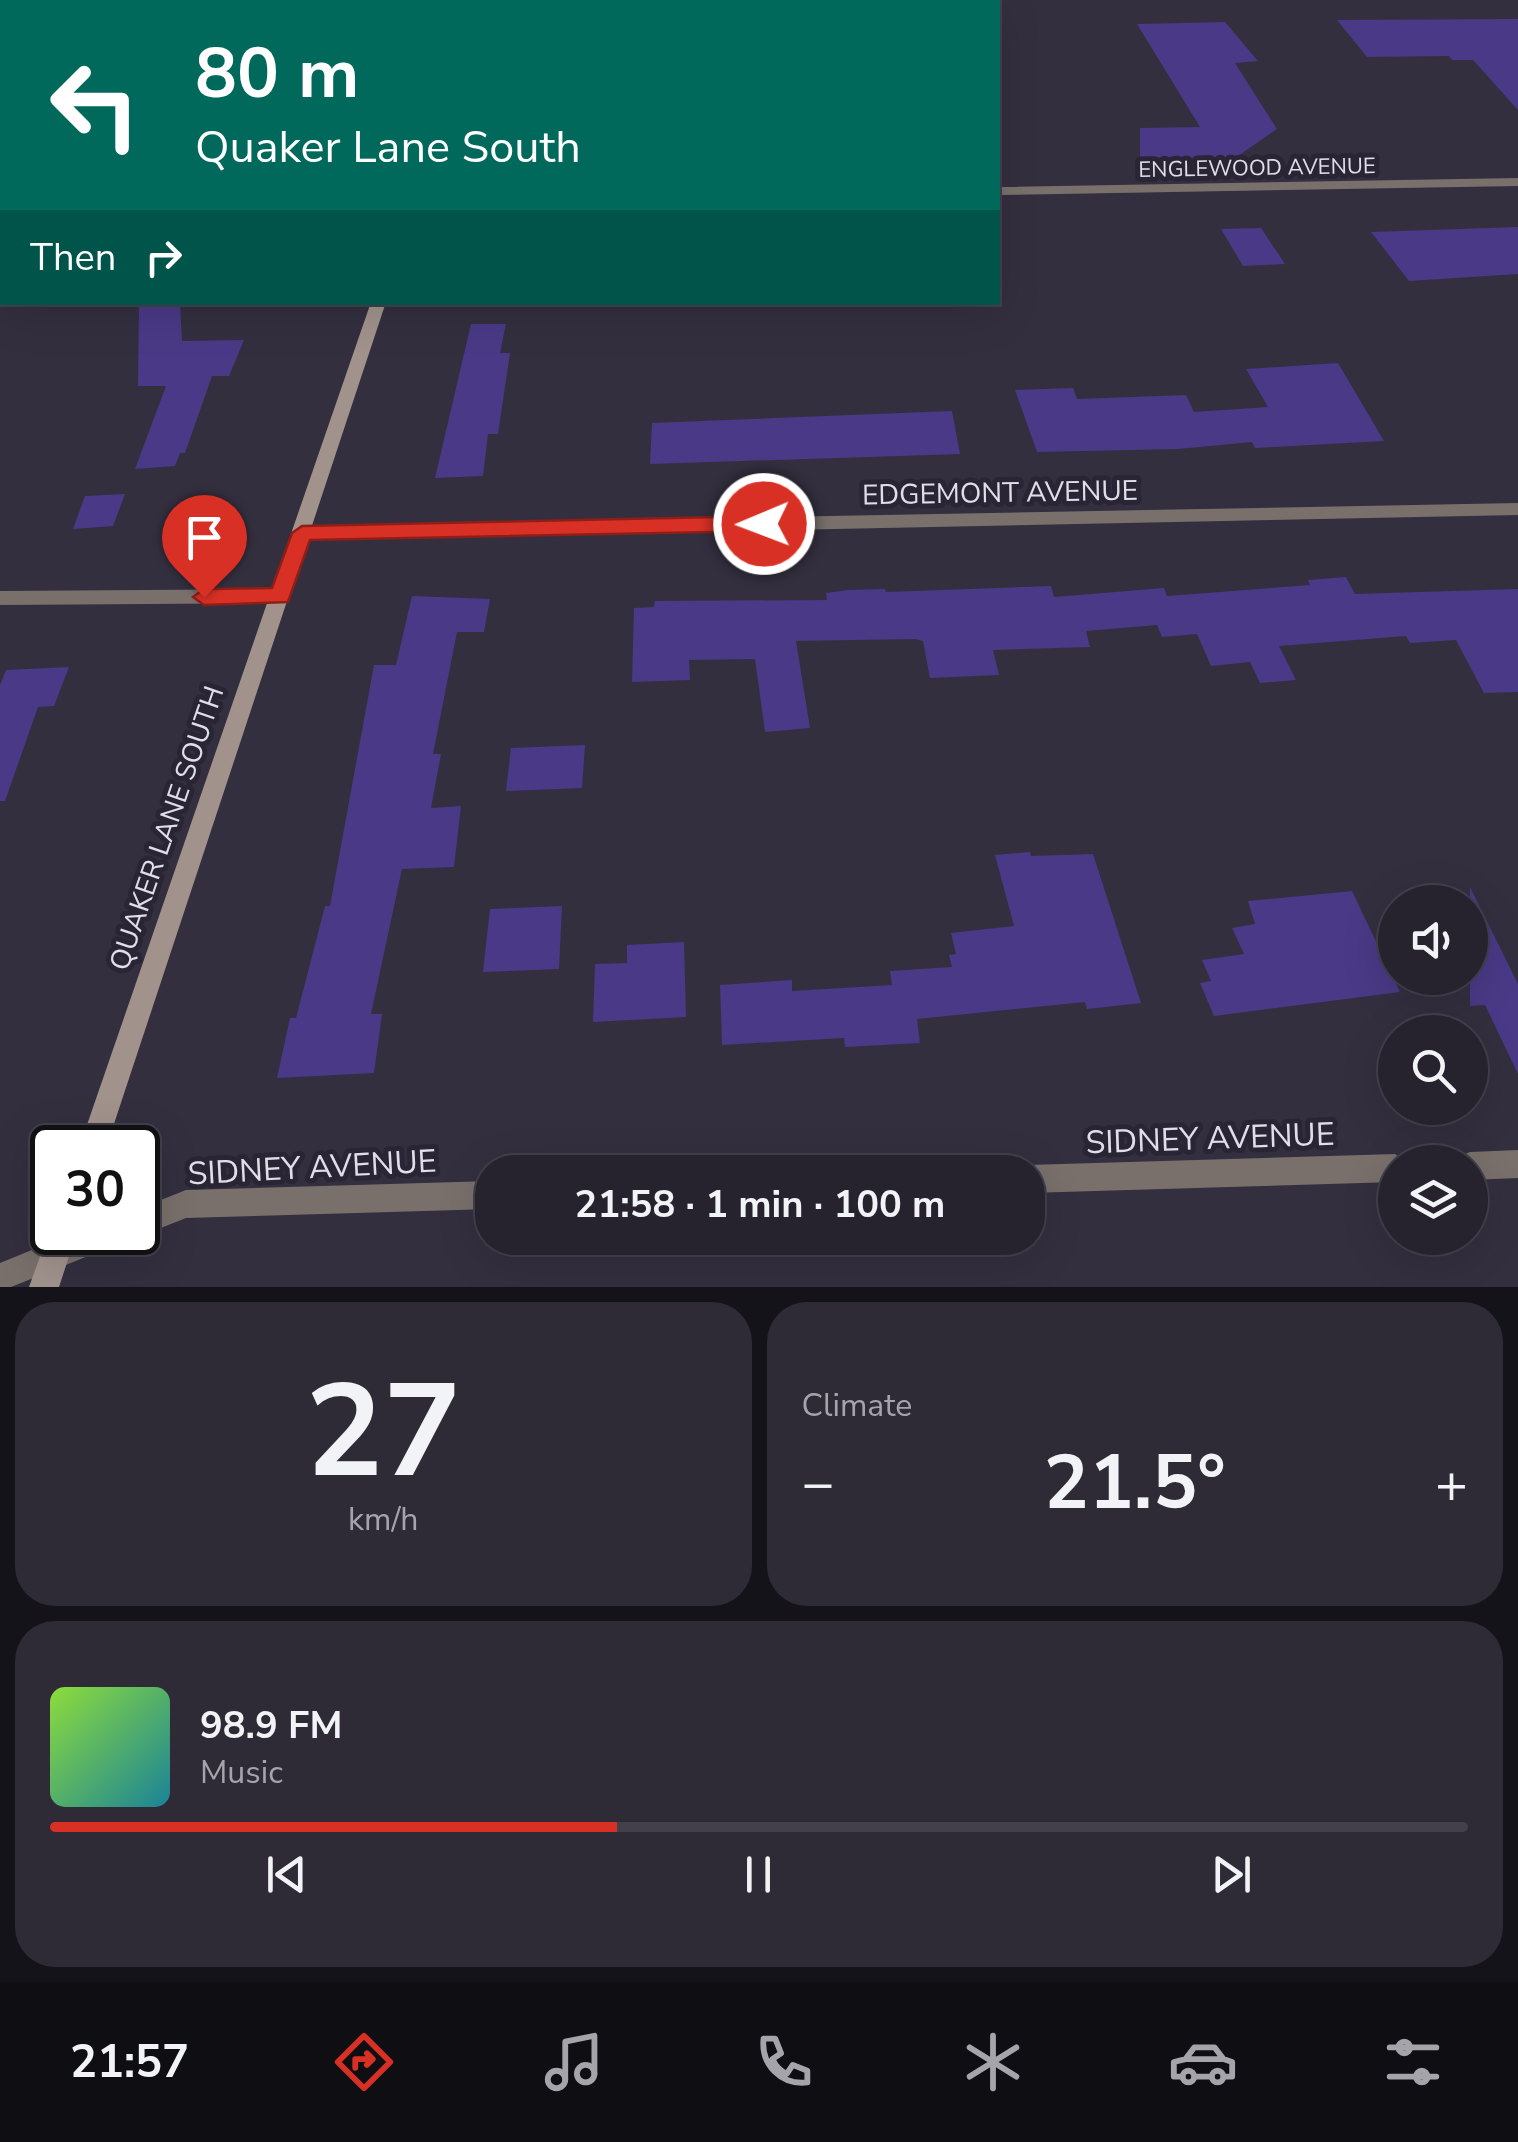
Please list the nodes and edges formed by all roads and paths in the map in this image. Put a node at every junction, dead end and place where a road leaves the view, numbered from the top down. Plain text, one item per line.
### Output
1 (1518, 182) edge
2 (1000, 191) edge
3 (378, 305) edge
4 (1518, 509) edge
5 (302, 533) junction
6 (280, 596) junction
7 (0, 598) edge
8 (100, 1125) edge
9 (1518, 1164) edge
10 (1488, 1165) edge
11 (1378, 1169) edge
12 (1045, 1178) edge
13 (475, 1196) edge
14 (160, 1214) edge
15 (39, 1255) edge
16 (55, 1255) edge
17 (0, 1277) edge
18 (44, 1287) edge

1 - 2 street, ENGLEWOOD AVENUE
3 - 5 main road, QUAKER LANE SOUTH
4 - 5 street, EDGEMONT AVENUE
5 - 6 main road, QUAKER LANE SOUTH
6 - 7 street
6 - 8 main road, QUAKER LANE SOUTH
9 - 10 street
11 - 12 street, SIDNEY AVENUE
13 - 14 street, SIDNEY AVENUE
15 - 17 street
16 - 18 main road

